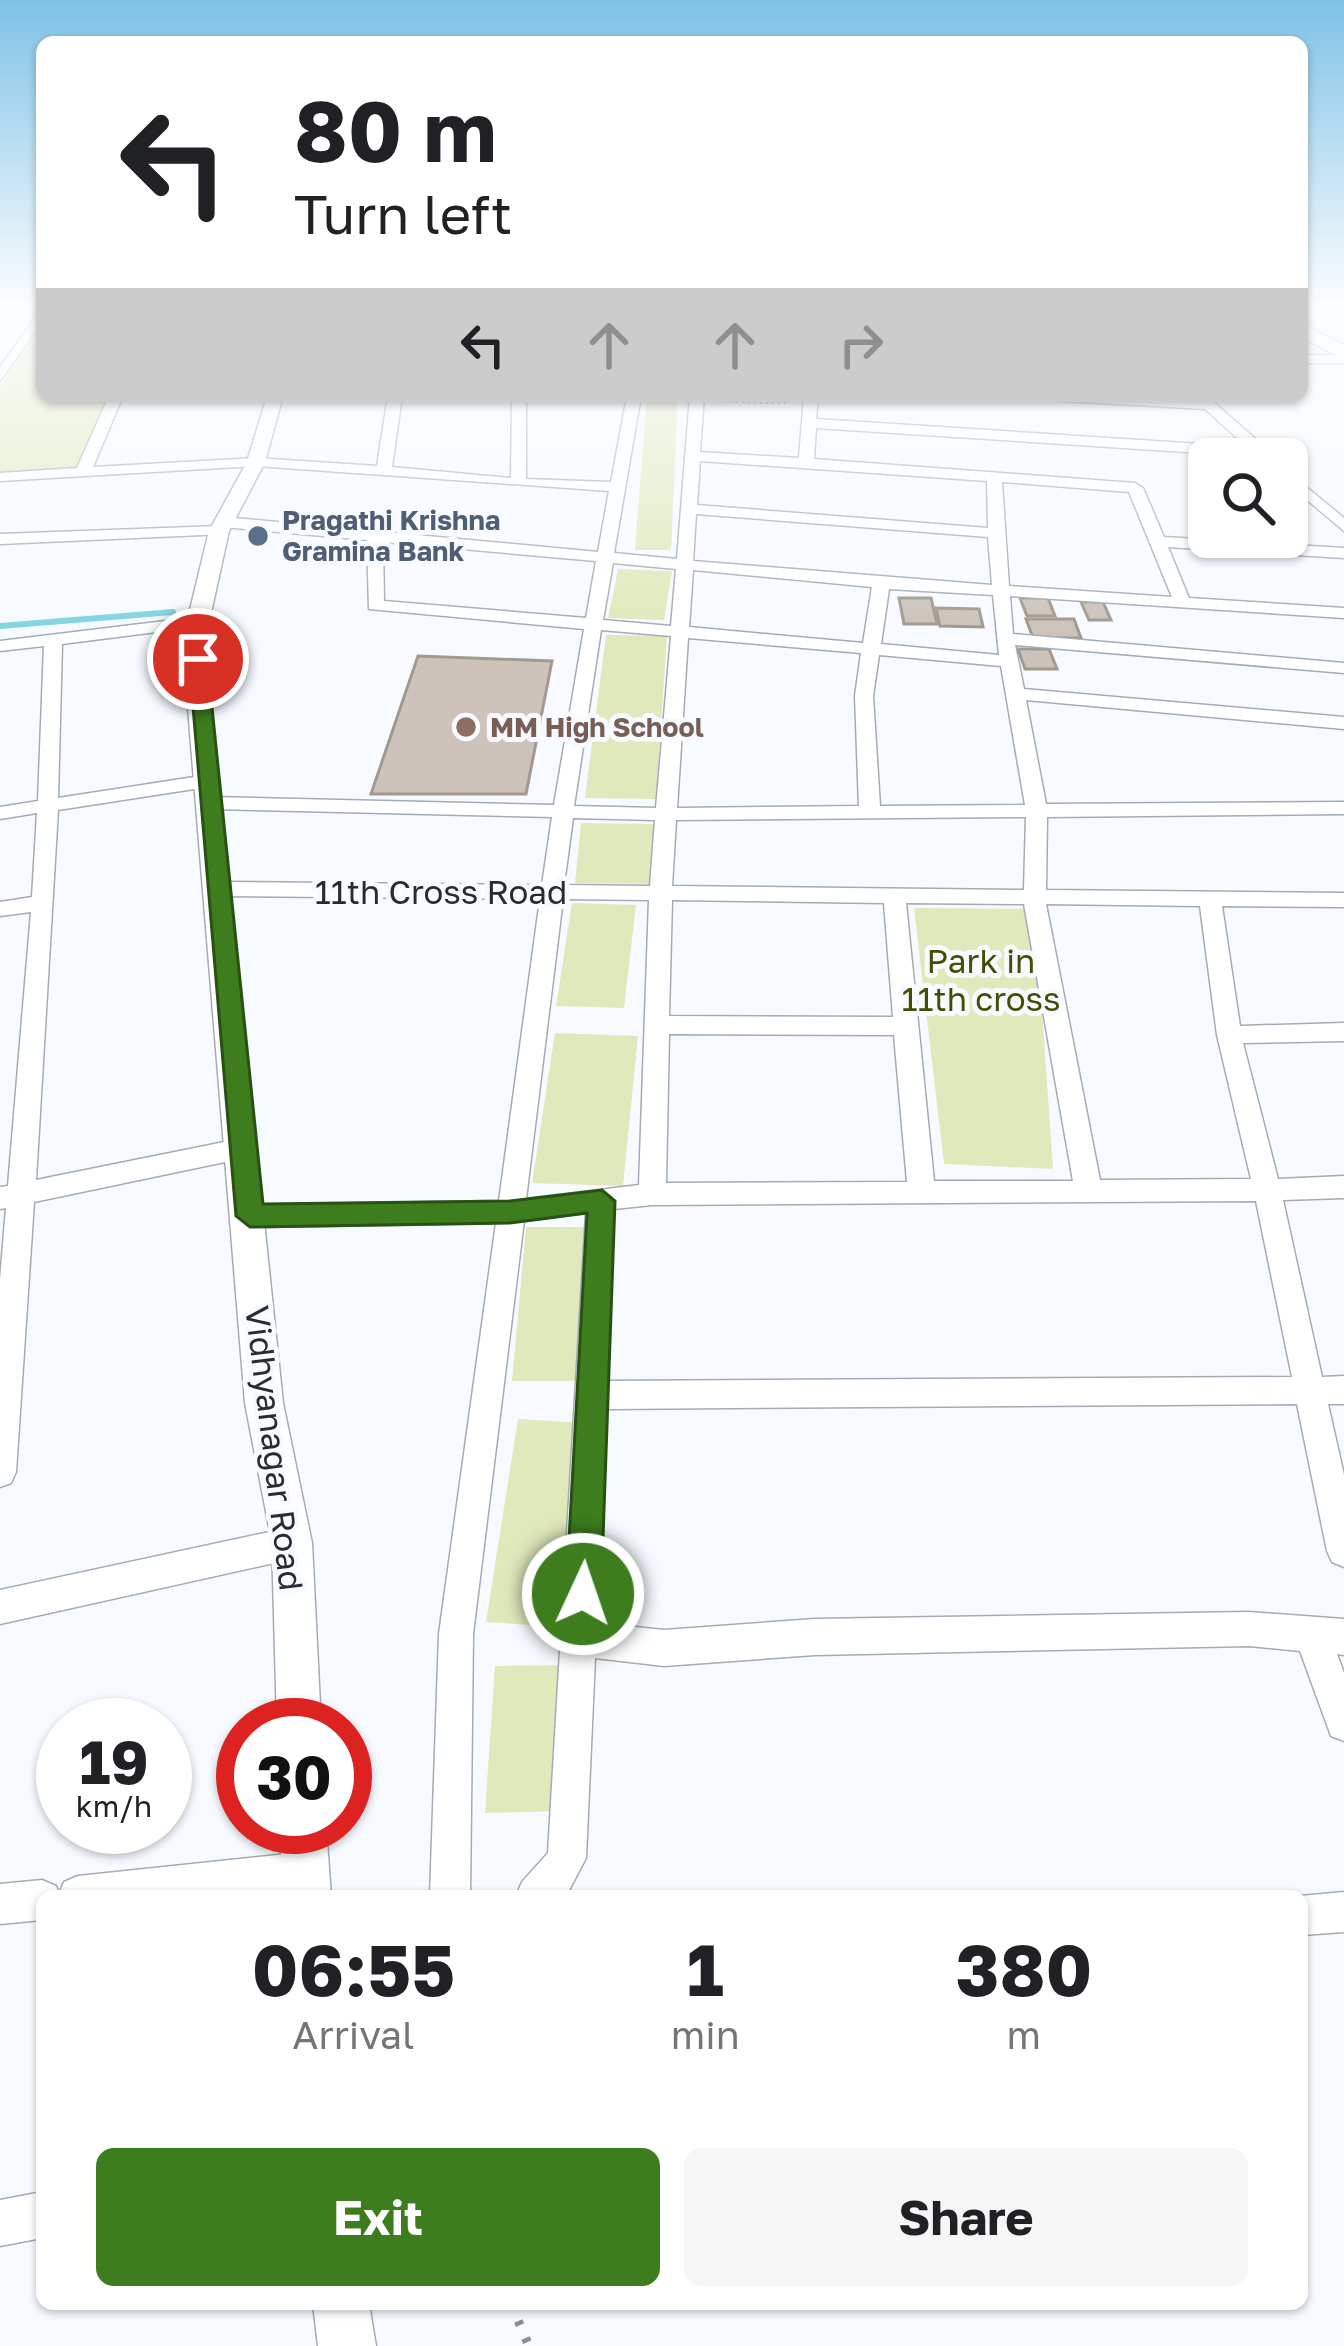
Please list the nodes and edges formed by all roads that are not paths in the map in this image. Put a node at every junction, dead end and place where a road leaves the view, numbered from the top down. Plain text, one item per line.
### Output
1 (110, 409) edge
2 (271, 409) edge
3 (393, 409) edge
4 (519, 409) edge
5 (632, 409) edge
6 (696, 409) edge
7 (810, 409) edge
8 (1213, 409) edge
9 (809, 423) junction
10 (1245, 438) edge
11 (1188, 450) edge
12 (694, 456) junction
13 (256, 462) junction
14 (806, 464) junction
15 (384, 471) junction
16 (83, 472) junction
17 (0, 477) edge
18 (994, 478) junction
19 (518, 483) junction
20 (619, 487) junction
21 (1308, 494) edge
22 (690, 509) junction
23 (1344, 526) edge
24 (221, 527) junction
25 (996, 532) junction
26 (375, 535) junction
27 (0, 538) edge
28 (1161, 542) junction
29 (1344, 553) edge
30 (608, 556) junction
31 (688, 562) junction
32 (880, 583) junction
33 (1002, 590) junction
34 (1180, 598) junction
35 (1344, 614) edge
36 (198, 622) junction
37 (596, 622) junction
38 (682, 631) junction
39 (53, 639) junction
40 (1006, 639) junction
41 (0, 646) edge
42 (870, 649) junction
43 (1010, 661) junction
44 (1344, 668) edge
45 (1016, 694) junction
46 (1344, 723) edge
47 (208, 792) junction
48 (48, 807) junction
49 (1344, 808) edge
50 (563, 811) junction
51 (1037, 812) junction
52 (0, 813) edge
53 (869, 813) junction
54 (666, 814) junction
55 (220, 889) junction
56 (553, 892) junction
57 (662, 892) junction
58 (894, 895) junction
59 (1036, 897) junction
60 (1210, 899) junction
61 (1344, 900) edge
62 (44, 903) junction
63 (0, 909) edge
64 (658, 1025) junction
65 (906, 1026) junction
66 (1344, 1032) edge
67 (1229, 1035) junction
68 (244, 1148) junction
69 (1344, 1187) edge
70 (1088, 1190) junction
71 (1267, 1190) junction
72 (922, 1191) junction
73 (652, 1194) junction
74 (12, 1196) edge
75 (602, 1201) junction
76 (510, 1212) junction
77 (250, 1216) junction
78 (4, 1374) edge
79 (1307, 1390) junction
80 (1344, 1390) edge
81 (593, 1395) junction
82 (0, 1472) edge
83 (292, 1543) junction
84 (1344, 1551) edge
85 (0, 1607) edge
86 (1328, 1636) edge
87 (581, 1639) junction
88 (298, 1698) edge
89 (1344, 1723) edge
90 (305, 1865) edge
91 (123, 1890) edge
92 (450, 1890) edge
93 (544, 1890) edge
94 (36, 1901) edge
95 (0, 1904) edge
96 (1344, 1912) edge
97 (1308, 1915) edge
98 (36, 2217) edge
99 (0, 2223) edge
100 (342, 2310) edge
101 (347, 2346) edge

1 - 16 street
2 - 13 street, Vidhyanagar Road
3 - 15 street
4 - 19 street
5 - 20 street
6 - 12 street
7 - 9 street
8 - 10 street
9 - 11 street
9 - 14 street
12 - 14 street
12 - 22 street
13 - 15 street
13 - 16 street
13 - 24 street, Vidhyanagar Road
14 - 18 street
15 - 19 street
16 - 17 street
18 - 25 street
18 - 28 street
19 - 20 street
20 - 30 street
21 - 23 street
22 - 25 street
22 - 31 street
24 - 26 street
24 - 27 street
24 - 36 street, Vidhyanagar Road
25 - 33 street
26 - 30 street
26 - 37 street
28 - 29 street
28 - 34 street
30 - 31 street
30 - 37 street
31 - 32 street
31 - 38 street
32 - 33 street
32 - 42 street
33 - 34 street
33 - 40 street
34 - 35 street
36 - 39 street
36 - 47 street, Vidhyanagar Road
37 - 38 street
37 - 50 street
38 - 42 street
38 - 54 street
39 - 41 street
39 - 48 street
40 - 43 street
40 - 44 street
42 - 43 street
42 - 53 street
43 - 45 street
45 - 46 street
45 - 51 street
47 - 48 street
47 - 50 street
47 - 55 street, Vidhyanagar Road
48 - 52 street
48 - 62 street
49 - 51 street
50 - 54 street
50 - 56 street
51 - 53 street
51 - 59 street
53 - 54 street
54 - 57 street
55 - 56 street, 11th Cross Road
55 - 68 street, Vidhyanagar Road
56 - 57 street, 11th Cross Road
56 - 76 street
57 - 58 street, 11th Cross Road
57 - 64 street
58 - 59 street, 11th Cross Road
58 - 65 street
59 - 60 street, 11th Cross Road
59 - 70 street
60 - 61 street, 11th Cross Road
60 - 67 street
62 - 63 street
62 - 74 street
64 - 65 street
64 - 73 street
65 - 72 street
66 - 67 street
67 - 71 street
68 - 74 street
68 - 77 street, Vidhyanagar Road
69 - 71 street
70 - 71 street
70 - 72 street
71 - 79 street
72 - 73 street
73 - 75 street
74 - 78 street
75 - 76 street
75 - 81 street
76 - 77 street
76 - 92 street
77 - 83 street, Vidhyanagar Road
78 - 82 street
79 - 80 street
79 - 81 street
79 - 84 street
81 - 87 street
83 - 85 street
83 - 88 street, Vidhyanagar Road
86 - 87 street
86 - 89 street
87 - 93 street
90 - 91 street
94 - 95 street
96 - 97 street
98 - 99 street
100 - 101 street

